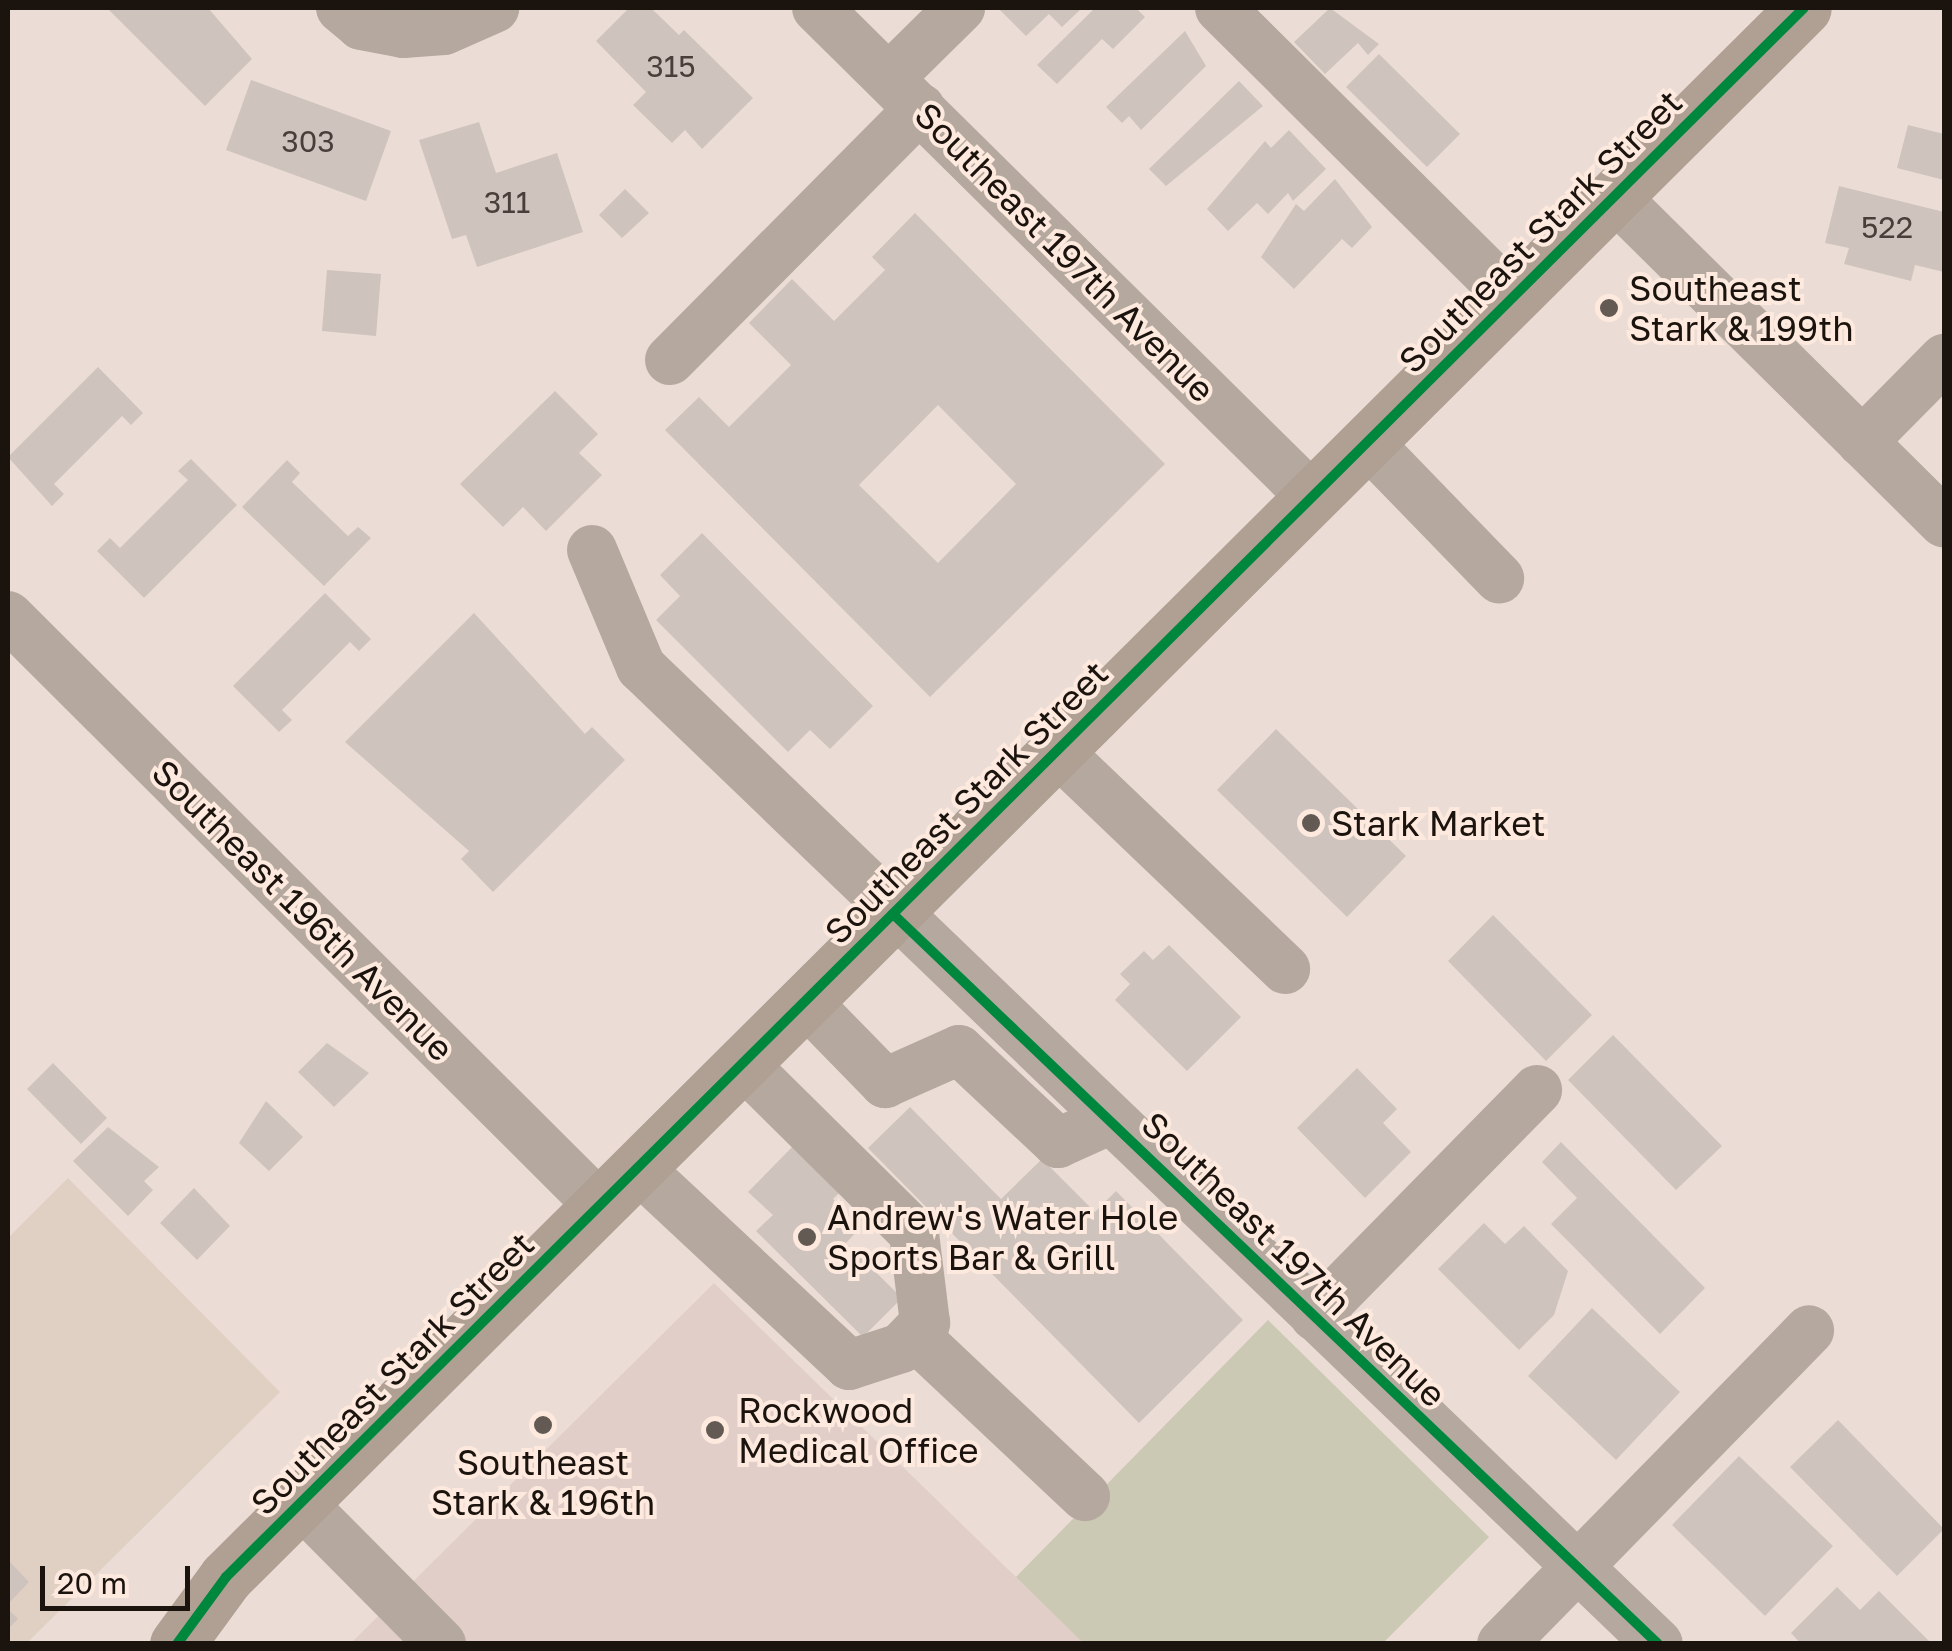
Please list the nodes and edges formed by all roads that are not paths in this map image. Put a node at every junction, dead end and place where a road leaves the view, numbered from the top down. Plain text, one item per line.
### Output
1 (341, 8) edge
2 (494, 8) edge
3 (818, 8) edge
4 (960, 8) edge
5 (1220, 8) edge
6 (1804, 8) edge
7 (904, 93) junction
8 (1614, 196) junction
9 (1512, 298) junction
10 (1944, 358) edge
11 (670, 360) dead end
12 (1366, 442) junction
13 (1862, 442) junction
14 (1312, 498) junction
15 (1944, 522) edge
16 (592, 550) dead end
17 (1499, 578) dead end
18 (8, 616) edge
19 (1056, 750) junction
20 (893, 914) junction
21 (1285, 968) dead end
22 (805, 1001) junction
23 (742, 1063) junction
24 (1537, 1090) dead end
25 (1109, 1120) junction
26 (638, 1168) junction
27 (599, 1205) junction
28 (1315, 1316) junction
29 (1809, 1330) dead end
30 (914, 1335) junction
31 (1085, 1496) dead end
32 (300, 1503) junction
33 (1577, 1567) junction
34 (226, 1578) junction
35 (135, 1644) edge
36 (177, 1644) edge
37 (441, 1644) edge
38 (1502, 1644) edge
39 (1658, 1644) edge

1 - 2 street
3 - 7 street, Southeast 197th Avenue
4 - 7 street
5 - 9 street
6 - 8 main road, Southeast Stark Street
7 - 11 street
7 - 14 street, Southeast 197th Avenue
8 - 9 main road, Southeast Stark Street
8 - 13 street
9 - 12 main road, Southeast Stark Street
10 - 13 street
12 - 14 main road, Southeast Stark Street
12 - 17 street
13 - 15 street
14 - 19 main road, Southeast Stark Street
16 - 20 street, Southeast 197th Avenue
18 - 27 street, Southeast 196th Avenue
19 - 20 main road, Southeast Stark Street
19 - 21 street
20 - 22 main road, Southeast Stark Street
20 - 25 street, Southeast 197th Avenue
22 - 23 main road, Southeast Stark Street
22 - 25 street
23 - 26 main road, Southeast Stark Street
23 - 30 street
24 - 28 street
25 - 28 street, Southeast 197th Avenue
26 - 27 main road, Southeast Stark Street
26 - 30 street
27 - 32 main road, Southeast Stark Street
28 - 33 street, Southeast 197th Avenue
29 - 33 street
30 - 31 street
32 - 34 main road, Southeast Stark Street
32 - 37 street
33 - 38 street
33 - 39 street, Southeast 197th Avenue
34 - 35 main road, Southeast Stark Street
34 - 36 main road, Southeast Stark Street

